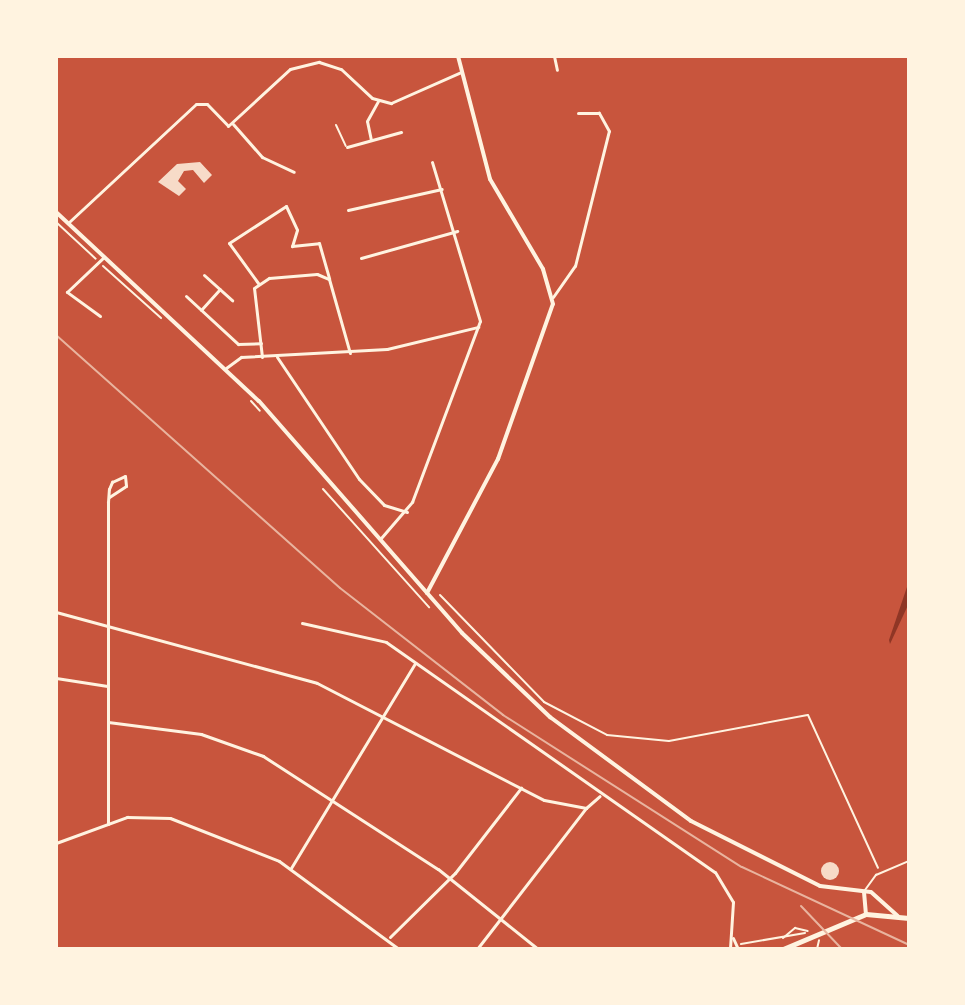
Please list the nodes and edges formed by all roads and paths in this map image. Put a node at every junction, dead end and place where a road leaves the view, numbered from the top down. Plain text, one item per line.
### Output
1 (458, 56) edge
2 (554, 56) edge
3 (557, 70) dead end
4 (461, 72) junction
5 (378, 101) junction
6 (578, 113) dead end
7 (233, 124) junction
8 (336, 125) dead end
9 (401, 132) dead end
10 (371, 140) junction
11 (347, 147) joint
12 (432, 162) dead end
13 (294, 172) dead end
14 (442, 189) junction
15 (348, 210) dead end
16 (56, 212) edge
17 (56, 222) edge
18 (68, 223) junction
19 (458, 231) junction
20 (104, 257) junction
21 (361, 258) dead end
22 (99, 262) junction
23 (204, 275) dead end
24 (329, 279) junction
25 (258, 283) junction
26 (220, 289) junction
27 (186, 296) dead end
28 (553, 297) junction
29 (232, 300) dead end
30 (201, 310) junction
31 (100, 316) dead end
32 (165, 322) dead end
33 (478, 327) junction
34 (261, 343) junction
35 (350, 353) junction
36 (262, 357) junction
37 (277, 357) junction
38 (226, 368) junction
39 (239, 390) dead end
40 (271, 423) dead end
41 (323, 489) dead end
42 (109, 497) junction
43 (407, 512) junction
44 (380, 539) junction
45 (427, 593) junction
46 (440, 595) dead end
47 (429, 607) dead end
48 (56, 612) edge
49 (302, 623) dead end
50 (108, 626) junction
51 (415, 662) junction
52 (56, 678) edge
53 (107, 686) junction
54 (383, 714) junction
55 (108, 722) junction
56 (521, 788) junction
57 (329, 795) junction
58 (600, 796) junction
59 (586, 808) junction
60 (108, 824) junction
61 (56, 843) edge
62 (909, 861) edge
63 (291, 868) junction
64 (879, 873) junction
65 (450, 878) junction
66 (864, 892) junction
67 (866, 914) junction
68 (898, 916) junction
69 (501, 918) junction
70 (909, 918) edge
71 (803, 928) dead end
72 (806, 936) junction
73 (389, 938) junction
74 (782, 939) junction
75 (734, 947) edge
76 (399, 949) edge
77 (477, 949) edge
78 (538, 949) edge
79 (783, 949) edge
80 (791, 949) edge

1 - 4 main road
2 - 3 street
4 - 5 street
4 - 28 main road
5 - 7 street
5 - 10 street
6 - 28 street
7 - 13 street
7 - 18 street
8 - 11 lane
9 - 10 street
10 - 11 street
12 - 14 street
14 - 15 street
14 - 19 street
16 - 18 main road
17 - 22 path
18 - 20 main road
19 - 21 street
19 - 33 street
20 - 22 street
20 - 38 main road
22 - 31 street
22 - 32 path
23 - 26 street
24 - 25 street
24 - 25 street
24 - 35 street
25 - 34 street
26 - 29 street
26 - 30 street
27 - 30 street
28 - 45 main road
30 - 34 street
33 - 35 street
33 - 43 street
34 - 36 street
35 - 37 street
36 - 37 street
36 - 38 street
37 - 43 street
38 - 44 main road
39 - 40 path
41 - 47 path
42 - 42 street
42 - 50 street
43 - 44 street
44 - 45 main road
45 - 66 main road
46 - 64 path
48 - 50 street
49 - 51 street
50 - 53 street
50 - 54 street
51 - 54 street
51 - 58 street
52 - 53 street
53 - 55 street
54 - 56 street
54 - 57 street
55 - 57 street
55 - 60 street
56 - 59 street
56 - 65 street
57 - 63 street
57 - 65 street
58 - 59 street
58 - 75 street
59 - 69 street
60 - 61 street
60 - 63 street
62 - 64 lane
63 - 73 street
64 - 66 lane
65 - 69 street
65 - 73 street
66 - 67 main road
66 - 68 main road
67 - 68 highway
67 - 72 highway
68 - 70 highway
69 - 77 street
69 - 78 street
71 - 74 path
72 - 74 path
72 - 79 highway
72 - 80 highway
73 - 76 street
74 - 75 path

